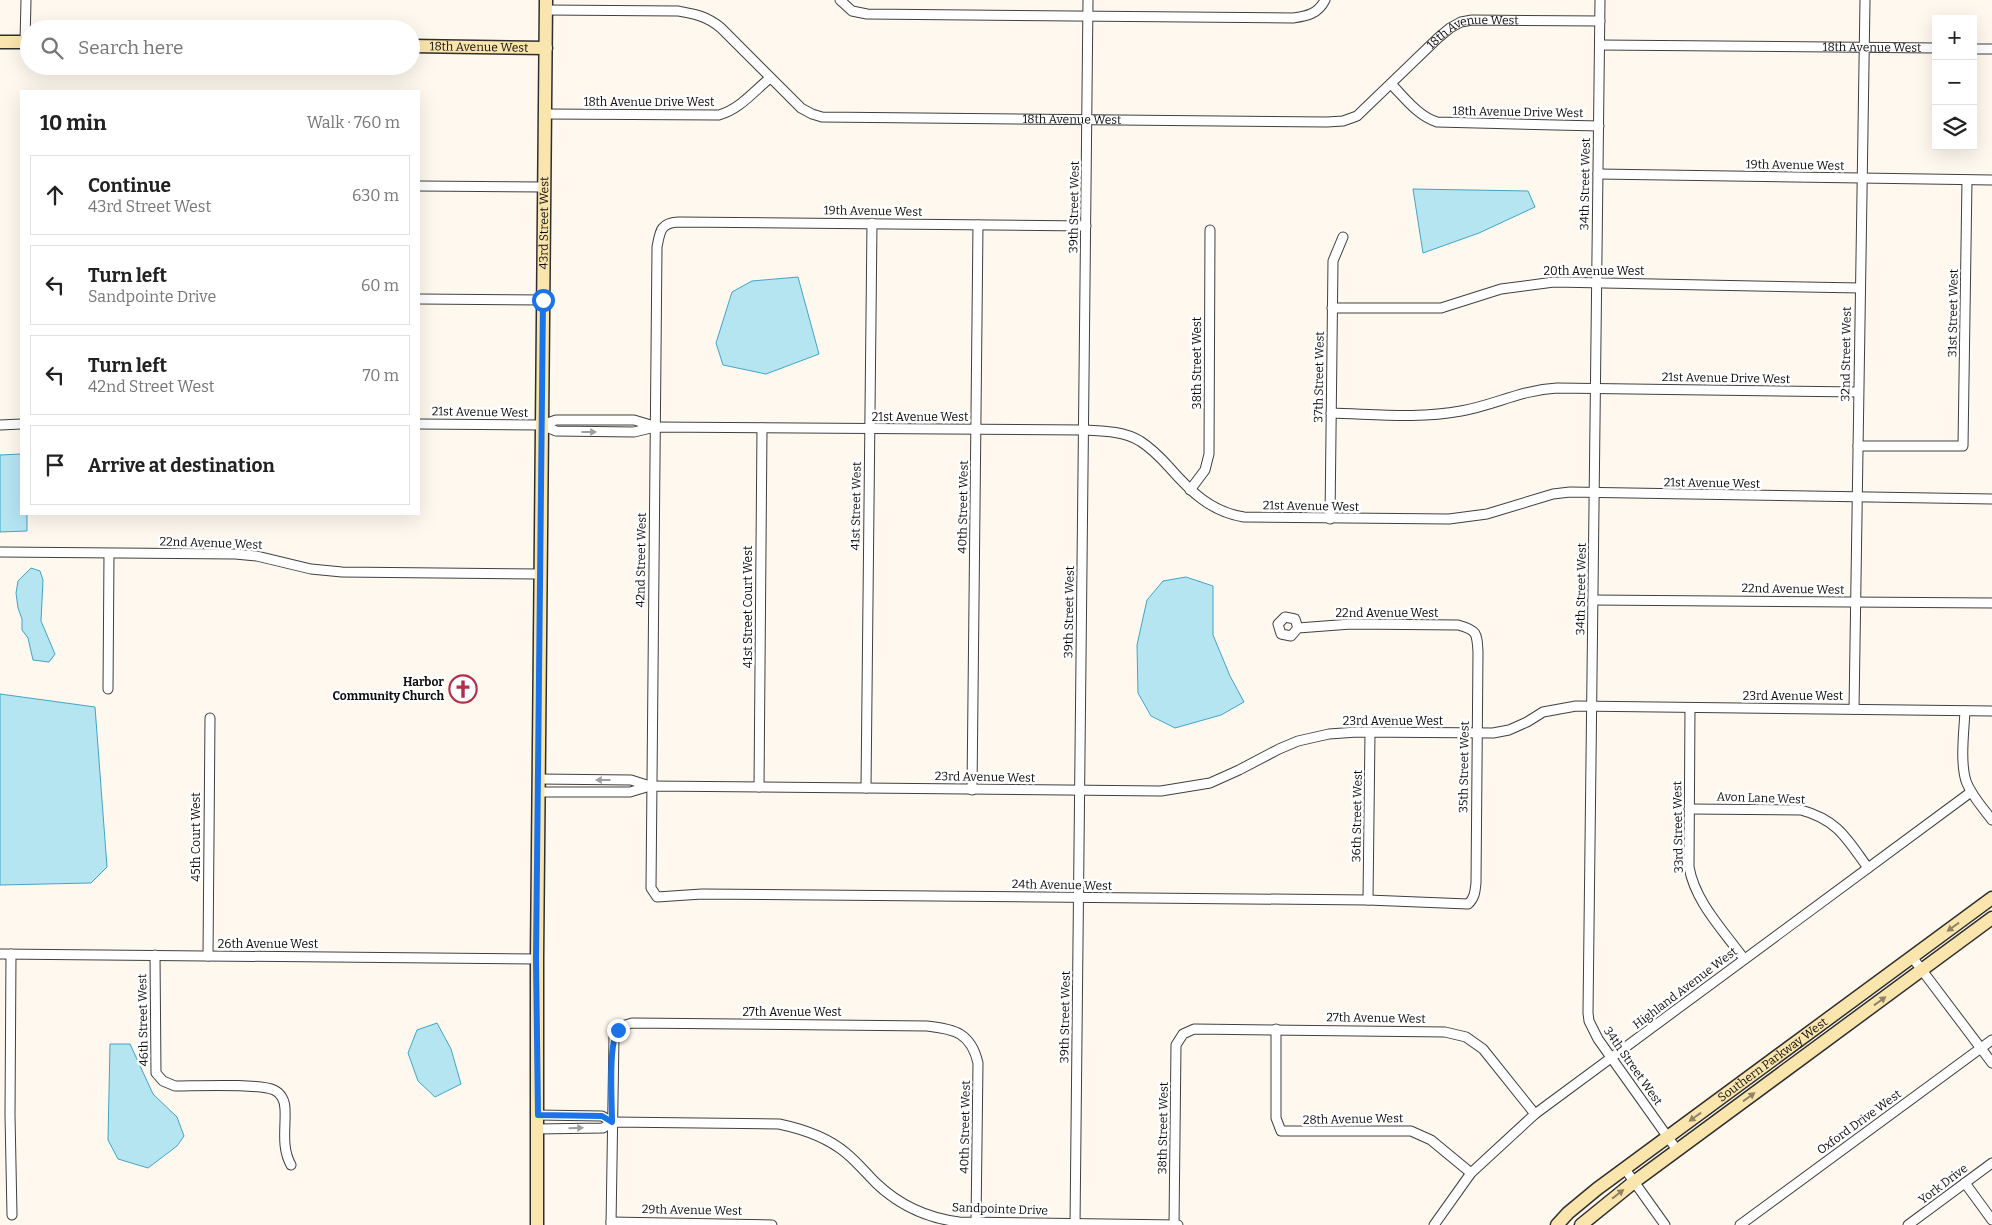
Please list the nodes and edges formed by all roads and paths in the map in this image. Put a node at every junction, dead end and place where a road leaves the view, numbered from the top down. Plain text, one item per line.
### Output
1 (26, 0) edge
2 (840, 0) edge
3 (1088, 0) edge
4 (1325, 0) edge
5 (1600, 0) edge
6 (1865, 0) edge
7 (546, 5) edge
8 (1088, 16) junction
9 (26, 20) edge
10 (1600, 21) junction
11 (0, 42) edge
12 (20, 42) edge
13 (1600, 44) junction
14 (420, 46) edge
15 (1865, 47) junction
16 (546, 48) junction
17 (1932, 48) edge
18 (1977, 49) edge
19 (1992, 49) edge
20 (770, 78) junction
21 (1391, 84) junction
22 (545, 114) junction
23 (1087, 120) junction
24 (1599, 126) junction
25 (1598, 174) junction
26 (1862, 179) junction
27 (1967, 180) junction
28 (1992, 180) edge
29 (420, 186) edge
30 (544, 187) junction
31 (872, 224) junction
32 (978, 225) junction
33 (1086, 226) junction
34 (662, 228) joint
35 (1210, 230) dead end
36 (1343, 237) dead end
37 (1596, 283) junction
38 (1860, 288) junction
39 (420, 299) edge
40 (543, 300) junction
41 (1332, 308) junction
42 (1594, 388) junction
43 (1858, 392) junction
44 (1331, 413) junction
45 (20, 424) edge
46 (420, 424) edge
47 (0, 425) edge
48 (542, 425) junction
49 (655, 426) junction
50 (762, 428) junction
51 (869, 429) junction
52 (977, 430) junction
53 (1084, 430) junction
54 (1858, 446) junction
55 (1190, 490) junction
56 (1594, 494) junction
57 (1858, 498) junction
58 (1992, 499) edge
59 (1330, 519) junction
60 (0, 552) edge
61 (109, 554) junction
62 (540, 574) junction
63 (1593, 600) junction
64 (1856, 602) junction
65 (1992, 603) edge
66 (1298, 628) dead end
67 (1475, 632) joint
68 (108, 689) dead end
69 (1592, 706) junction
70 (1690, 708) junction
71 (1854, 709) junction
72 (1964, 711) junction
73 (1992, 711) edge
74 (210, 718) dead end
75 (1370, 732) junction
76 (1477, 733) junction
77 (539, 779) junction
78 (650, 786) junction
79 (759, 787) junction
80 (866, 788) junction
81 (972, 790) junction
82 (1080, 791) junction
83 (539, 792) junction
84 (1971, 792) junction
85 (1689, 808) junction
86 (1992, 820) edge
87 (1868, 868) junction
88 (654, 892) joint
89 (1078, 898) junction
90 (1992, 898) edge
91 (1368, 900) junction
92 (1472, 901) joint
93 (1992, 918) edge
94 (0, 954) edge
95 (11, 954) junction
96 (155, 956) junction
97 (208, 956) junction
98 (1912, 957) junction
99 (536, 959) junction
100 (1744, 959) junction
101 (1923, 970) junction
102 (1276, 1029) junction
103 (1183, 1034) joint
104 (965, 1037) joint
105 (1992, 1040) edge
106 (1981, 1048) junction
107 (1611, 1058) junction
108 (1992, 1063) edge
109 (1535, 1114) junction
110 (538, 1115) junction
111 (612, 1122) junction
112 (538, 1129) junction
113 (1668, 1137) junction
114 (1677, 1150) junction
115 (1992, 1163) edge
116 (291, 1165) dead end
117 (1625, 1169) junction
118 (1471, 1173) junction
119 (1634, 1182) junction
120 (1965, 1183) junction
121 (12, 1215) dead end
122 (1992, 1220) edge
123 (976, 1222) junction
124 (611, 1223) edge
125 (712, 1224) edge
126 (1075, 1224) edge
127 (537, 1225) edge
128 (772, 1225) edge
129 (1176, 1225) edge
130 (1434, 1225) edge
131 (1557, 1225) edge
132 (1581, 1225) edge
133 (1665, 1225) edge
134 (1740, 1225) edge
135 (1908, 1225) edge

1 - 9 street
2 - 8 street
3 - 8 street, 39th Street West
4 - 8 street
5 - 10 street, 34th Street West
6 - 15 street, 32nd Street West
7 - 16 street, 43rd Street West
7 - 20 street, 18th Avenue West
8 - 23 street, 39th Street West
10 - 13 street, 34th Street West
10 - 21 street, 18th Avenue West
11 - 12 street
13 - 15 street, 18th Avenue West
13 - 24 street, 34th Street West
14 - 16 street, 18th Avenue West
15 - 17 street, 18th Avenue West
15 - 26 street, 32nd Street West
16 - 22 street, 43rd Street West
18 - 19 street
20 - 22 street, 18th Avenue Drive West
20 - 23 street, 18th Avenue West
21 - 23 street, 18th Avenue West
21 - 24 street, 18th Avenue Drive West
22 - 30 street, 43rd Street West
23 - 33 street, 39th Street West
24 - 25 street, 34th Street West
25 - 26 street, 19th Avenue West
25 - 37 street, 34th Street West
26 - 27 street, 19th Avenue West
26 - 38 street, 32nd Street West
27 - 28 street, 19th Avenue West
27 - 54 street, 31st Street West
29 - 30 street
30 - 40 street, 43rd Street West
31 - 32 street, 19th Avenue West
31 - 34 street, 19th Avenue West
31 - 51 street, 41st Street West
32 - 33 street, 19th Avenue West
32 - 52 street, 40th Street West
33 - 53 street, 39th Street West
34 - 49 street, 42nd Street West
35 - 55 street, 38th Street West
36 - 41 street, 37th Street West
37 - 38 street, 20th Avenue West
37 - 41 street, 20th Avenue West
37 - 42 street, 34th Street West
38 - 43 street, 32nd Street West
39 - 40 street
40 - 48 street, 43rd Street West
41 - 44 street, 37th Street West
42 - 43 street, 21st Avenue Drive West
42 - 44 street, 21st Avenue Drive West
42 - 56 street, 34th Street West
43 - 54 street, 32nd Street West
44 - 59 street, 37th Street West
45 - 47 street
46 - 48 street, 21st Avenue West
48 - 49 street, 21st Avenue West
48 - 62 street, 43rd Street West
49 - 50 street, 21st Avenue West
49 - 78 street, 42nd Street West
50 - 51 street, 21st Avenue West
50 - 79 street, 41st Street Court West
51 - 52 street, 21st Avenue West
51 - 80 street, 41st Street West
52 - 53 street, 21st Avenue West
52 - 81 street, 40th Street West
53 - 55 street, 21st Avenue West
53 - 82 street, 39th Street West
54 - 57 street, 32nd Street West
55 - 59 street, 21st Avenue West
56 - 57 street, 21st Avenue West
56 - 59 street, 21st Avenue West
56 - 63 street, 34th Street West
57 - 58 street, 21st Avenue West
57 - 64 street, 32nd Street West
60 - 61 street, 22nd Avenue West
61 - 62 street, 22nd Avenue West
61 - 68 street
62 - 77 street, 43rd Street West
63 - 64 street, 22nd Avenue West
63 - 69 street, 34th Street West
64 - 65 street, 22nd Avenue West
64 - 71 street, 32nd Street West
66 - 67 street, 22nd Avenue West
67 - 76 street, 35th Street West
69 - 70 street, 23rd Avenue West
69 - 76 street, 23rd Avenue West
69 - 107 street, 34th Street West
70 - 71 street, 23rd Avenue West
70 - 85 street, 33rd Street West
71 - 72 street, 23rd Avenue West
72 - 73 street, 23rd Avenue West
72 - 84 street
74 - 97 street, 45th Court West
75 - 76 street, 23rd Avenue West
75 - 82 street, 23rd Avenue West
75 - 91 street, 36th Street West
76 - 92 street, 35th Street West
78 -> 77 street, 23rd Avenue West
77 - 83 street, 43rd Street West
78 - 79 street, 23rd Avenue West
78 - 83 street, 23rd Avenue West
78 - 88 street, 42nd Street West
79 - 80 street, 23rd Avenue West
80 - 81 street, 23rd Avenue West
81 - 82 street, 23rd Avenue West
82 - 89 street, 39th Street West
83 - 99 street, 43rd Street West
84 - 86 street
84 - 87 street, Highland Avenue West
85 - 87 street, Avon Lane West
85 - 100 street, 33rd Street West
87 - 100 street, Highland Avenue West
88 - 89 street, 24th Avenue West
89 - 91 street, 24th Avenue West
89 - 126 street, 39th Street West
90 -> 98 street, Southern Parkway West
91 - 92 street, 24th Avenue West
93 - 101 street, Southern Parkway West
94 - 95 street, 26th Avenue West
95 - 96 street, 26th Avenue West
95 - 121 street
96 - 97 street, 26th Avenue West
96 - 116 street, 46th Street West
97 - 99 street, 26th Avenue West
98 - 101 street
98 -> 113 street, Southern Parkway West
99 - 110 street, 43rd Street West
100 - 107 street, Highland Avenue West
101 - 106 street
114 -> 101 street, Southern Parkway West
102 - 103 street, 27th Avenue West
102 - 109 street, 27th Avenue West
102 - 118 street, 28th Avenue West
103 - 129 street, 38th Street West
104 - 111 street, 27th Avenue West
104 - 123 street, 40th Street West
105 - 106 street, Oxford Drive West
106 - 108 street
106 - 134 street, Oxford Drive West
107 - 109 street, Highland Avenue West
107 - 113 street, 34th Street West
109 - 118 street, Highland Avenue West
110 - 111 street, Sandpointe Drive
110 - 112 street, 43rd Street West
112 -> 111 street, Sandpointe Drive
111 - 123 street, Sandpointe Drive
111 - 124 street
112 - 127 street, 43rd Street West
113 - 114 street, 34th Street West
113 - 117 street, Southern Parkway West
114 - 119 street, Southern Parkway West
115 - 120 street, York Drive
117 - 119 street
117 - 131 street, Southern Parkway West
118 - 130 street, Highland Avenue West
132 -> 119 street, Southern Parkway West
119 - 133 street
120 - 122 street
120 - 135 street, York Drive
123 - 126 street, Sandpointe Drive
124 - 125 street, 29th Avenue West
125 - 128 street, 29th Avenue West
126 - 129 street, Sandpointe Drive

